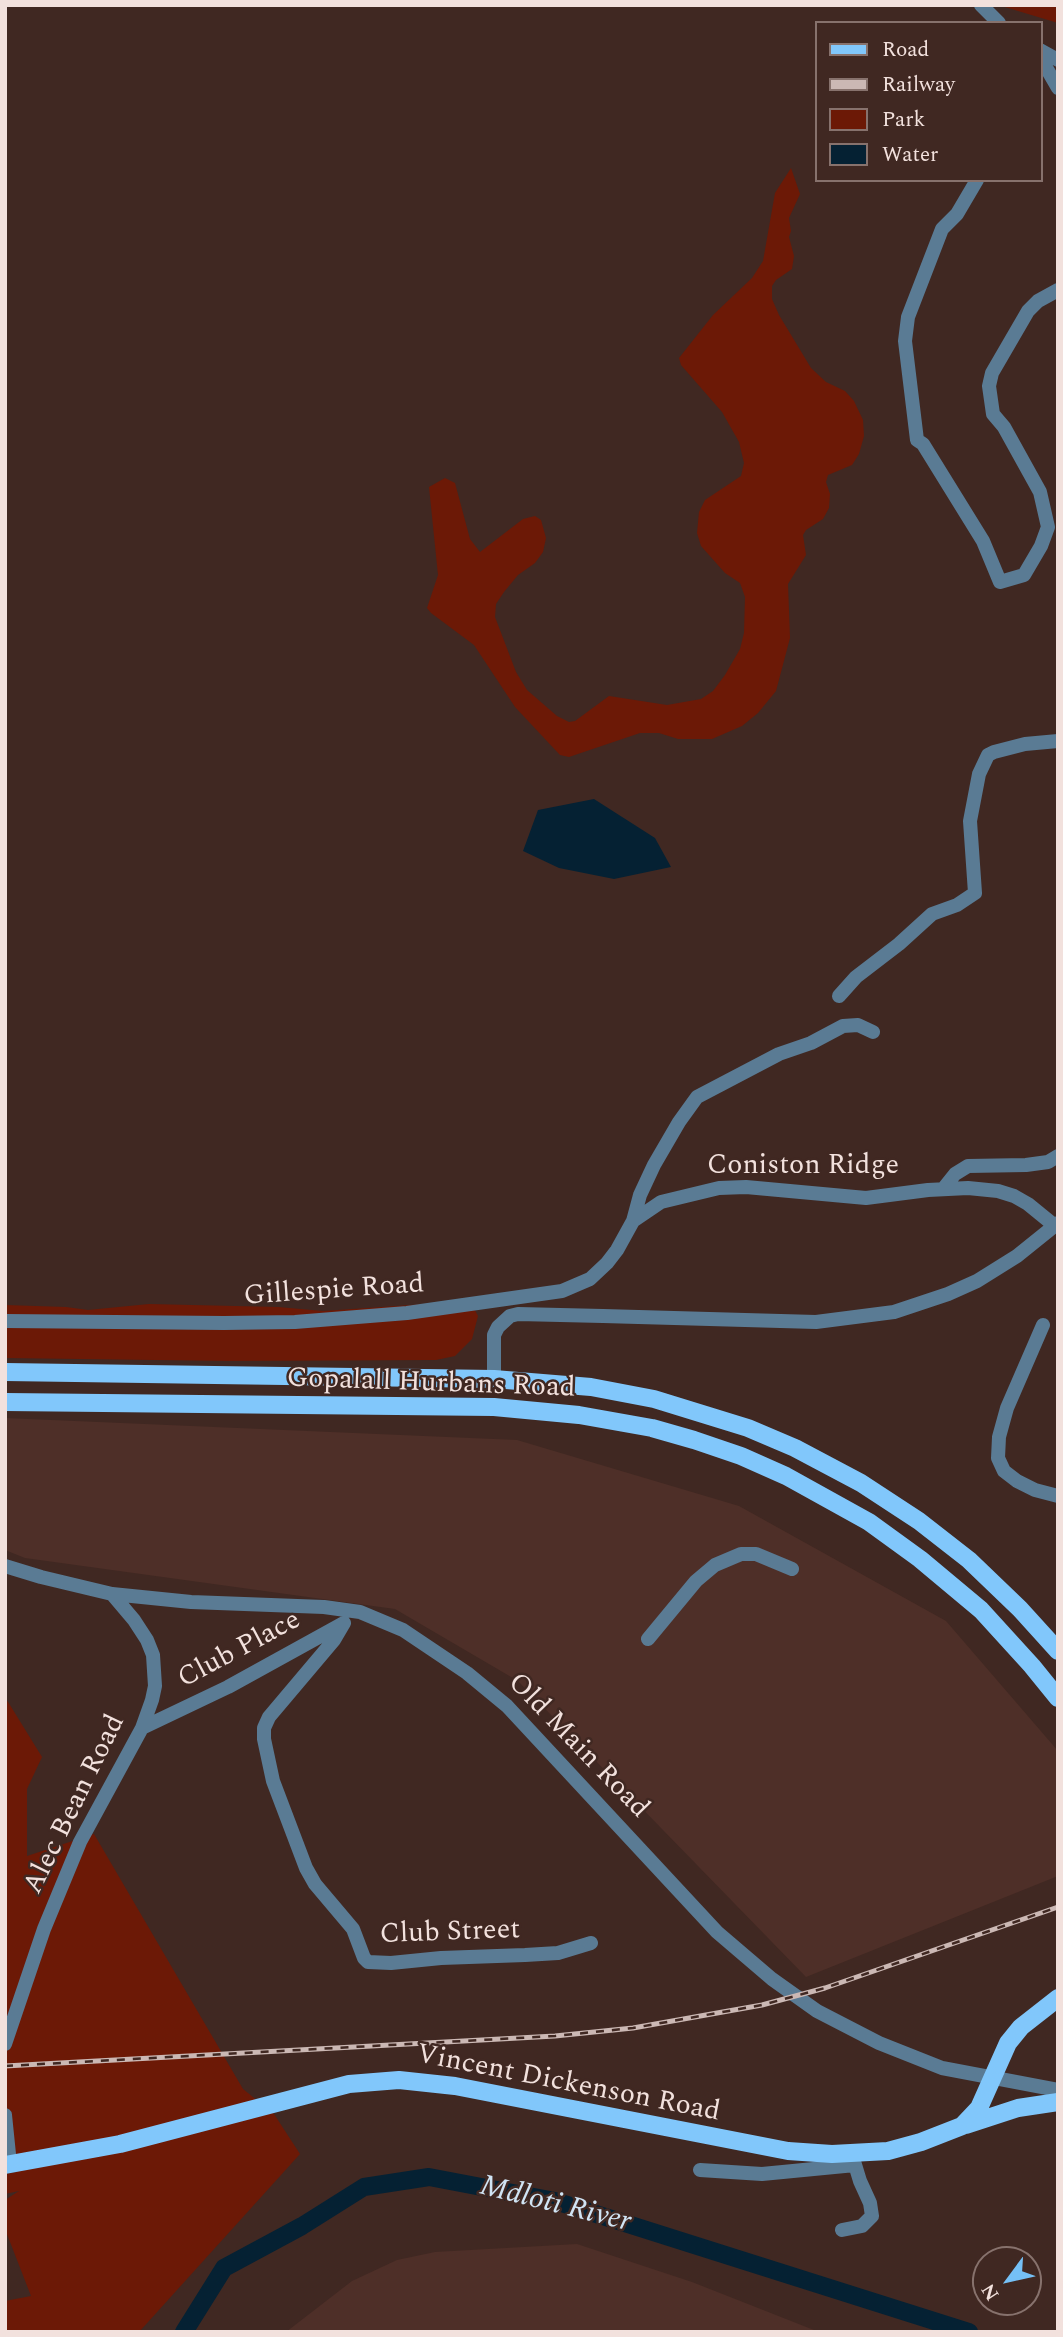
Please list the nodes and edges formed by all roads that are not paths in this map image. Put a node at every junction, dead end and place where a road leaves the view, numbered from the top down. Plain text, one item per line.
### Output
1 (981, 5) edge
2 (997, 21) edge
3 (1042, 51) edge
4 (1042, 60) edge
5 (1058, 60) edge
6 (1058, 88) edge
7 (975, 182) edge
8 (1058, 290) edge
9 (1058, 741) edge
10 (839, 996) dead end
11 (873, 1032) dead end
12 (1058, 1156) edge
13 (943, 1189) junction
14 (640, 1195) junction
15 (656, 1204) junction
16 (633, 1221) junction
17 (1056, 1225) edge
18 (5, 1321) edge
19 (1043, 1325) dead end
20 (5, 1372) edge
21 (495, 1379) junction
22 (5, 1402) edge
23 (475, 1408) junction
24 (532, 1409) junction
25 (1058, 1496) edge
26 (5, 1566) edge
27 (792, 1569) dead end
28 (112, 1594) junction
29 (360, 1612) junction
30 (344, 1623) junction
31 (648, 1639) dead end
32 (1058, 1651) edge
33 (1058, 1698) edge
34 (142, 1728) junction
35 (591, 1943) dead end
36 (1058, 1998) edge
37 (5, 2044) edge
38 (993, 2079) junction
39 (1058, 2091) edge
40 (1058, 2102) edge
41 (5, 2115) edge
42 (962, 2126) junction
43 (853, 2159) junction
44 (8, 2165) edge
45 (700, 2170) dead end
46 (842, 2230) dead end

1 - 2 street
3 - 5 street
4 - 6 street
7 - 8 street
9 - 10 street
11 - 14 street
12 - 13 street
13 - 15 street, Coniston Ridge
13 - 17 street, Coniston Ridge
14 - 15 street
14 - 16 street
15 - 16 street, Coniston Ridge
16 - 18 street, Gillespie Road
17 - 21 street
19 - 25 street
20 - 21 main road, Gopalall Hurbans Road
21 - 23 main road
21 - 24 main road
21 - 32 main road, Gopalall Hurbans Road
22 - 23 main road, Gopalall Hurbans Road
23 - 24 main road, Gopalall Hurbans Road
24 - 33 main road, Gopalall Hurbans Road
26 - 28 street, Old Main Road
27 - 31 street
28 - 29 street, Old Main Road
28 - 34 street, Alec Bean Road
29 - 30 street, Club Place
29 - 38 street, Old Main Road
30 - 34 street, Club Place
30 - 35 street, Club Street
34 - 37 street, Alec Bean Road
36 - 38 main road
38 - 39 street, Old Main Road
38 - 42 main road
40 - 42 main road, Vincent Dickenson Road
41 - 44 street
42 - 43 main road, Vincent Dickenson Road
43 - 44 main road, Vincent Dickenson Road
43 - 45 street
43 - 46 street

